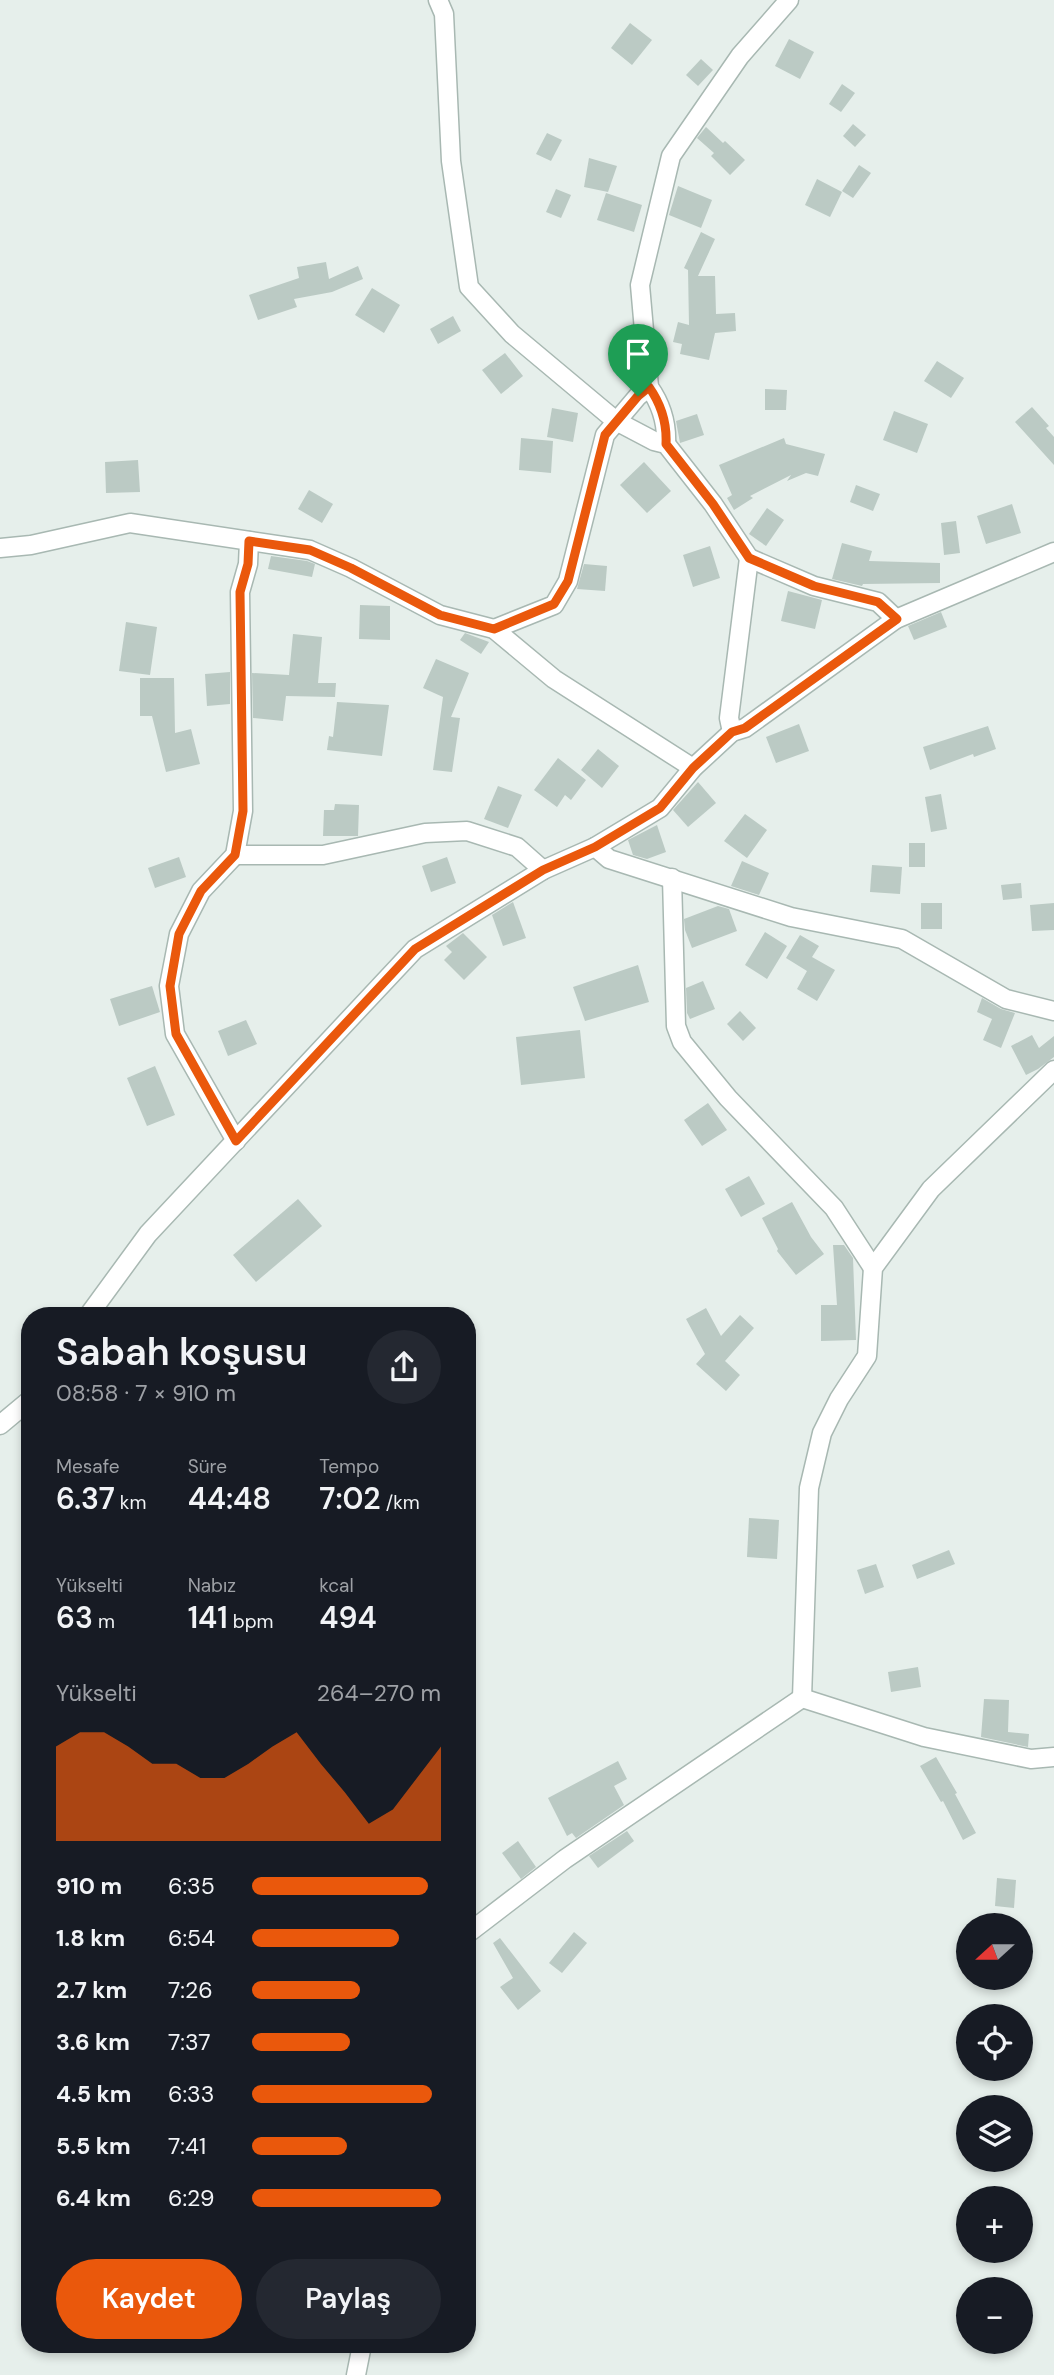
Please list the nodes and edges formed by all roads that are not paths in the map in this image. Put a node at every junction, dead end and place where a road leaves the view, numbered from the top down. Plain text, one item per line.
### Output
1 (438, 0) edge
2 (789, 0) edge
3 (649, 387) junction
4 (616, 422) junction
5 (666, 444) junction
6 (249, 541) junction
7 (0, 548) edge
8 (1054, 552) edge
9 (749, 558) junction
10 (897, 619) junction
11 (494, 629) junction
12 (732, 732) junction
13 (693, 768) junction
14 (595, 847) junction
15 (235, 855) junction
16 (543, 870) junction
17 (672, 878) junction
18 (1054, 1011) edge
19 (1054, 1070) edge
20 (236, 1141) junction
21 (873, 1268) junction
22 (95, 1307) edge
23 (21, 1408) edge
24 (0, 1425) edge
25 (802, 1698) junction
26 (1054, 1758) edge
27 (476, 1927) edge
28 (360, 2353) edge
29 (356, 2375) edge

1 - 4 street
2 - 3 street
3 - 4 street
3 - 5 street
4 - 5 street
4 - 11 street
5 - 9 street
6 - 7 street
6 - 11 street
6 - 15 street
8 - 10 street
9 - 10 street
9 - 12 street
10 - 12 street
11 - 13 street
12 - 13 street
13 - 14 street
14 - 16 street
14 - 17 street
15 - 16 street
15 - 20 street
16 - 20 street
17 - 18 street
17 - 21 street
19 - 21 street
20 - 22 street
21 - 25 street
23 - 24 street
25 - 26 street
25 - 27 street
28 - 29 street

